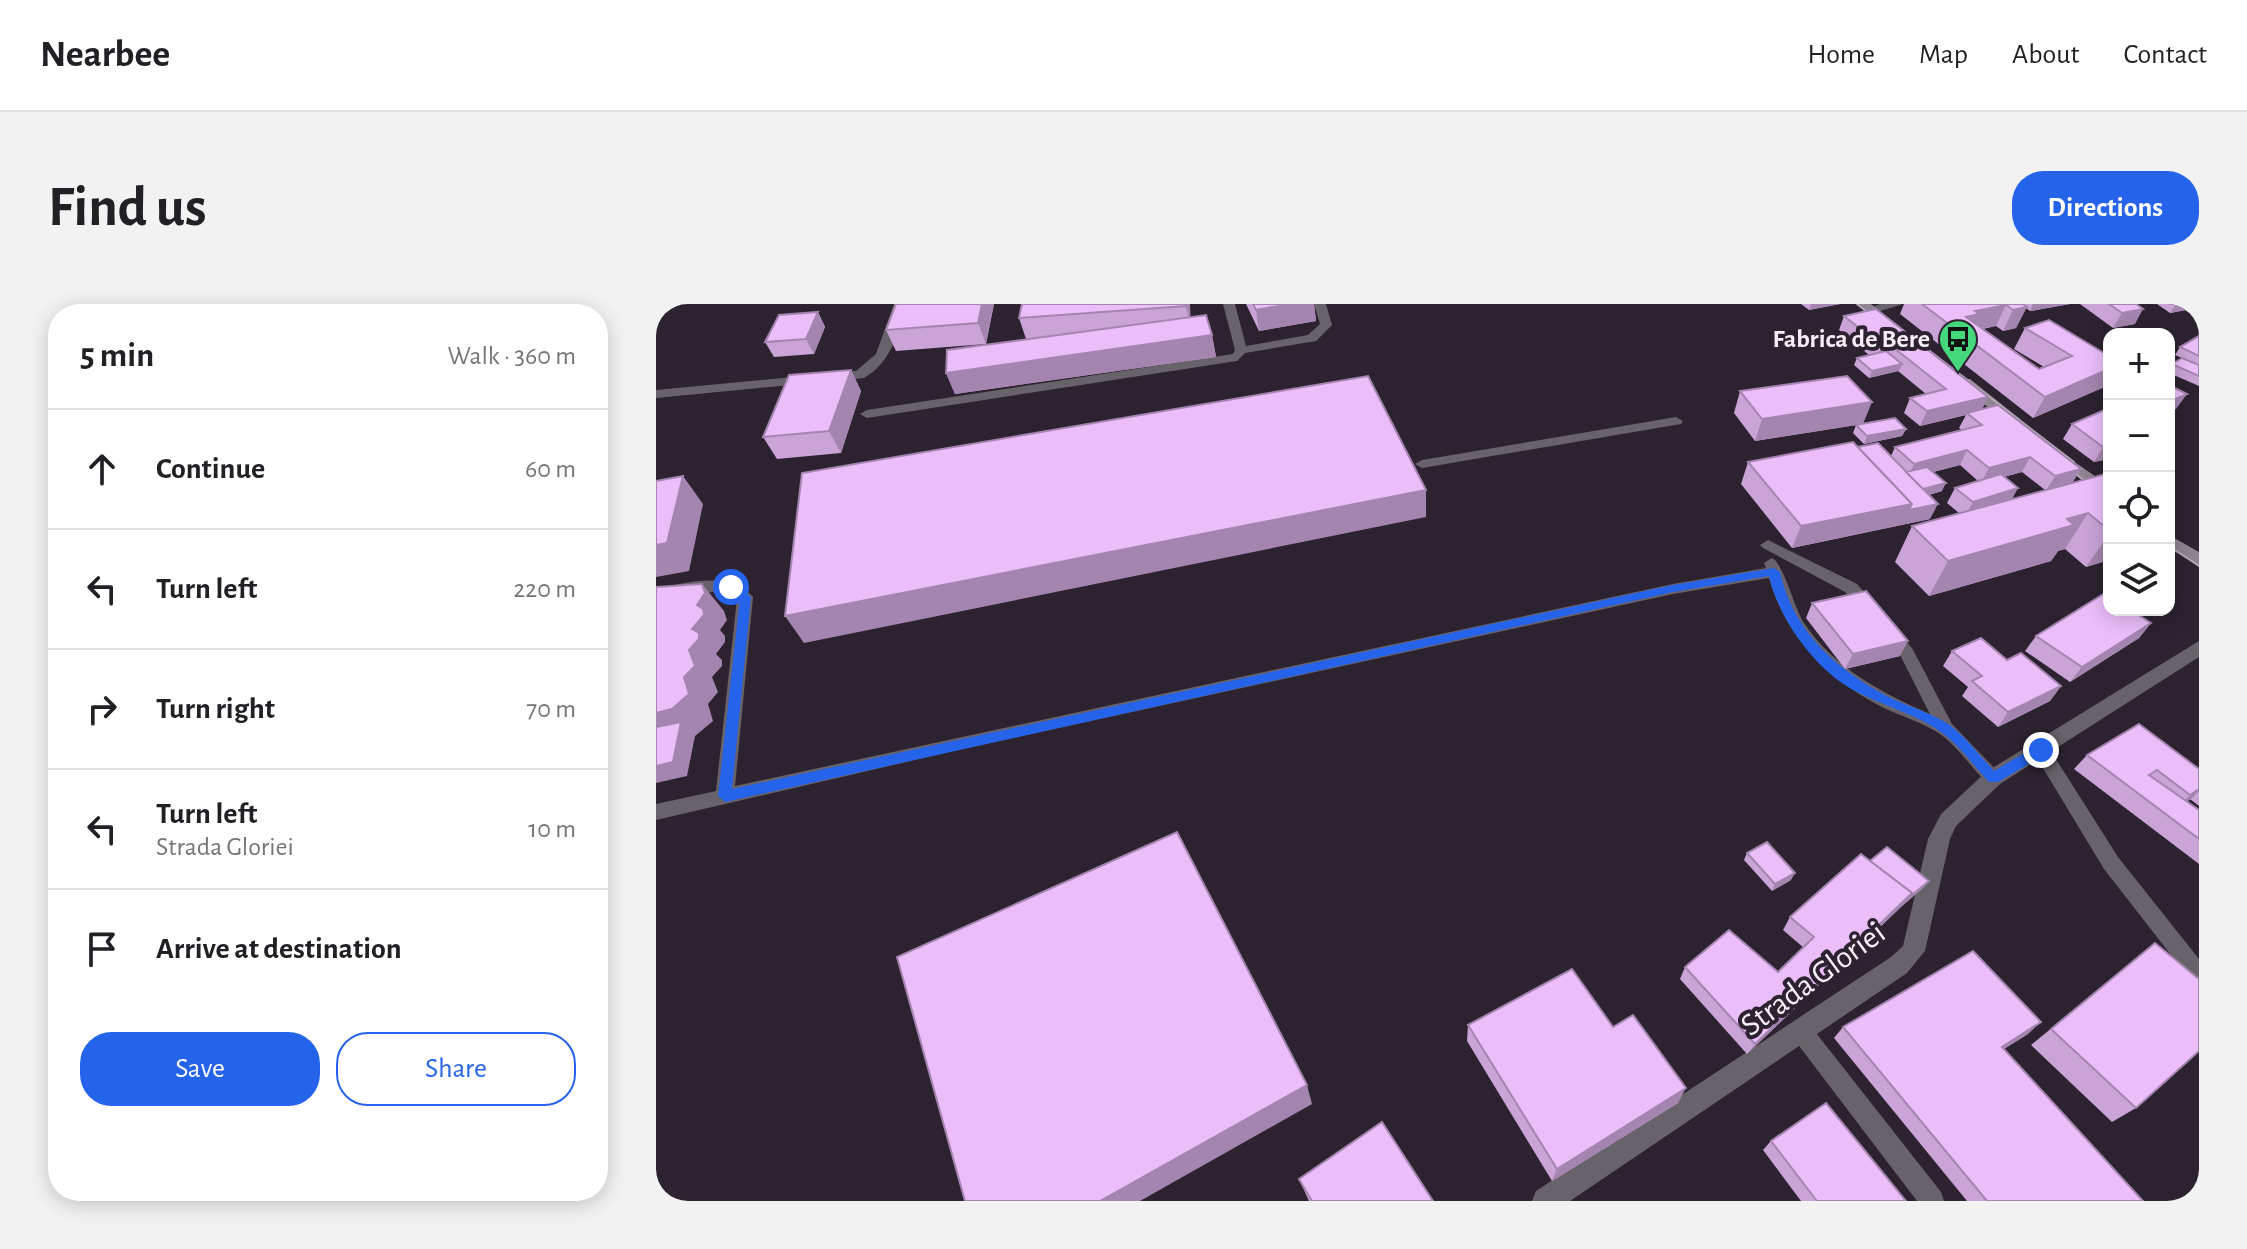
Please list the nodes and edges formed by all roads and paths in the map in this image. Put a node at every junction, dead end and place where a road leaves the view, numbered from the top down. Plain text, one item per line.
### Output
1 (900, 304) edge
2 (1229, 304) edge
3 (1320, 304) edge
4 (1897, 304) edge
5 (1867, 307) edge
6 (1906, 337) edge
7 (1241, 350) junction
8 (1953, 374) edge
9 (656, 394) edge
10 (867, 414) dead end
11 (1676, 421) dead end
12 (2024, 429) edge
13 (2048, 447) edge
14 (1422, 464) dead end
15 (2103, 489) edge
16 (2175, 544) edge
17 (2199, 560) edge
18 (1774, 572) junction
19 (656, 594) edge
20 (2199, 648) edge
21 (1946, 729) junction
22 (2041, 750) junction
23 (1993, 778) junction
24 (725, 796) junction
25 (656, 812) edge
26 (2199, 975) edge
27 (1801, 1031) junction
28 (1546, 1201) edge
29 (1932, 1201) edge

1 - 9 street
2 - 7 lane
3 - 7 lane
4 - 5 street
5 - 6 street
7 - 10 lane
8 - 12 street
11 - 14 lane
13 - 15 street
16 - 17 street
18 - 21 lane
18 - 21 lane
18 - 24 lane
19 - 24 lane
20 - 22 street, Strada Gloriei
21 - 23 lane
22 - 23 street, Strada Gloriei
22 - 26 lane
23 - 27 street, Strada Gloriei
24 - 25 lane
27 - 28 street, Strada Gloriei
27 - 29 lane

